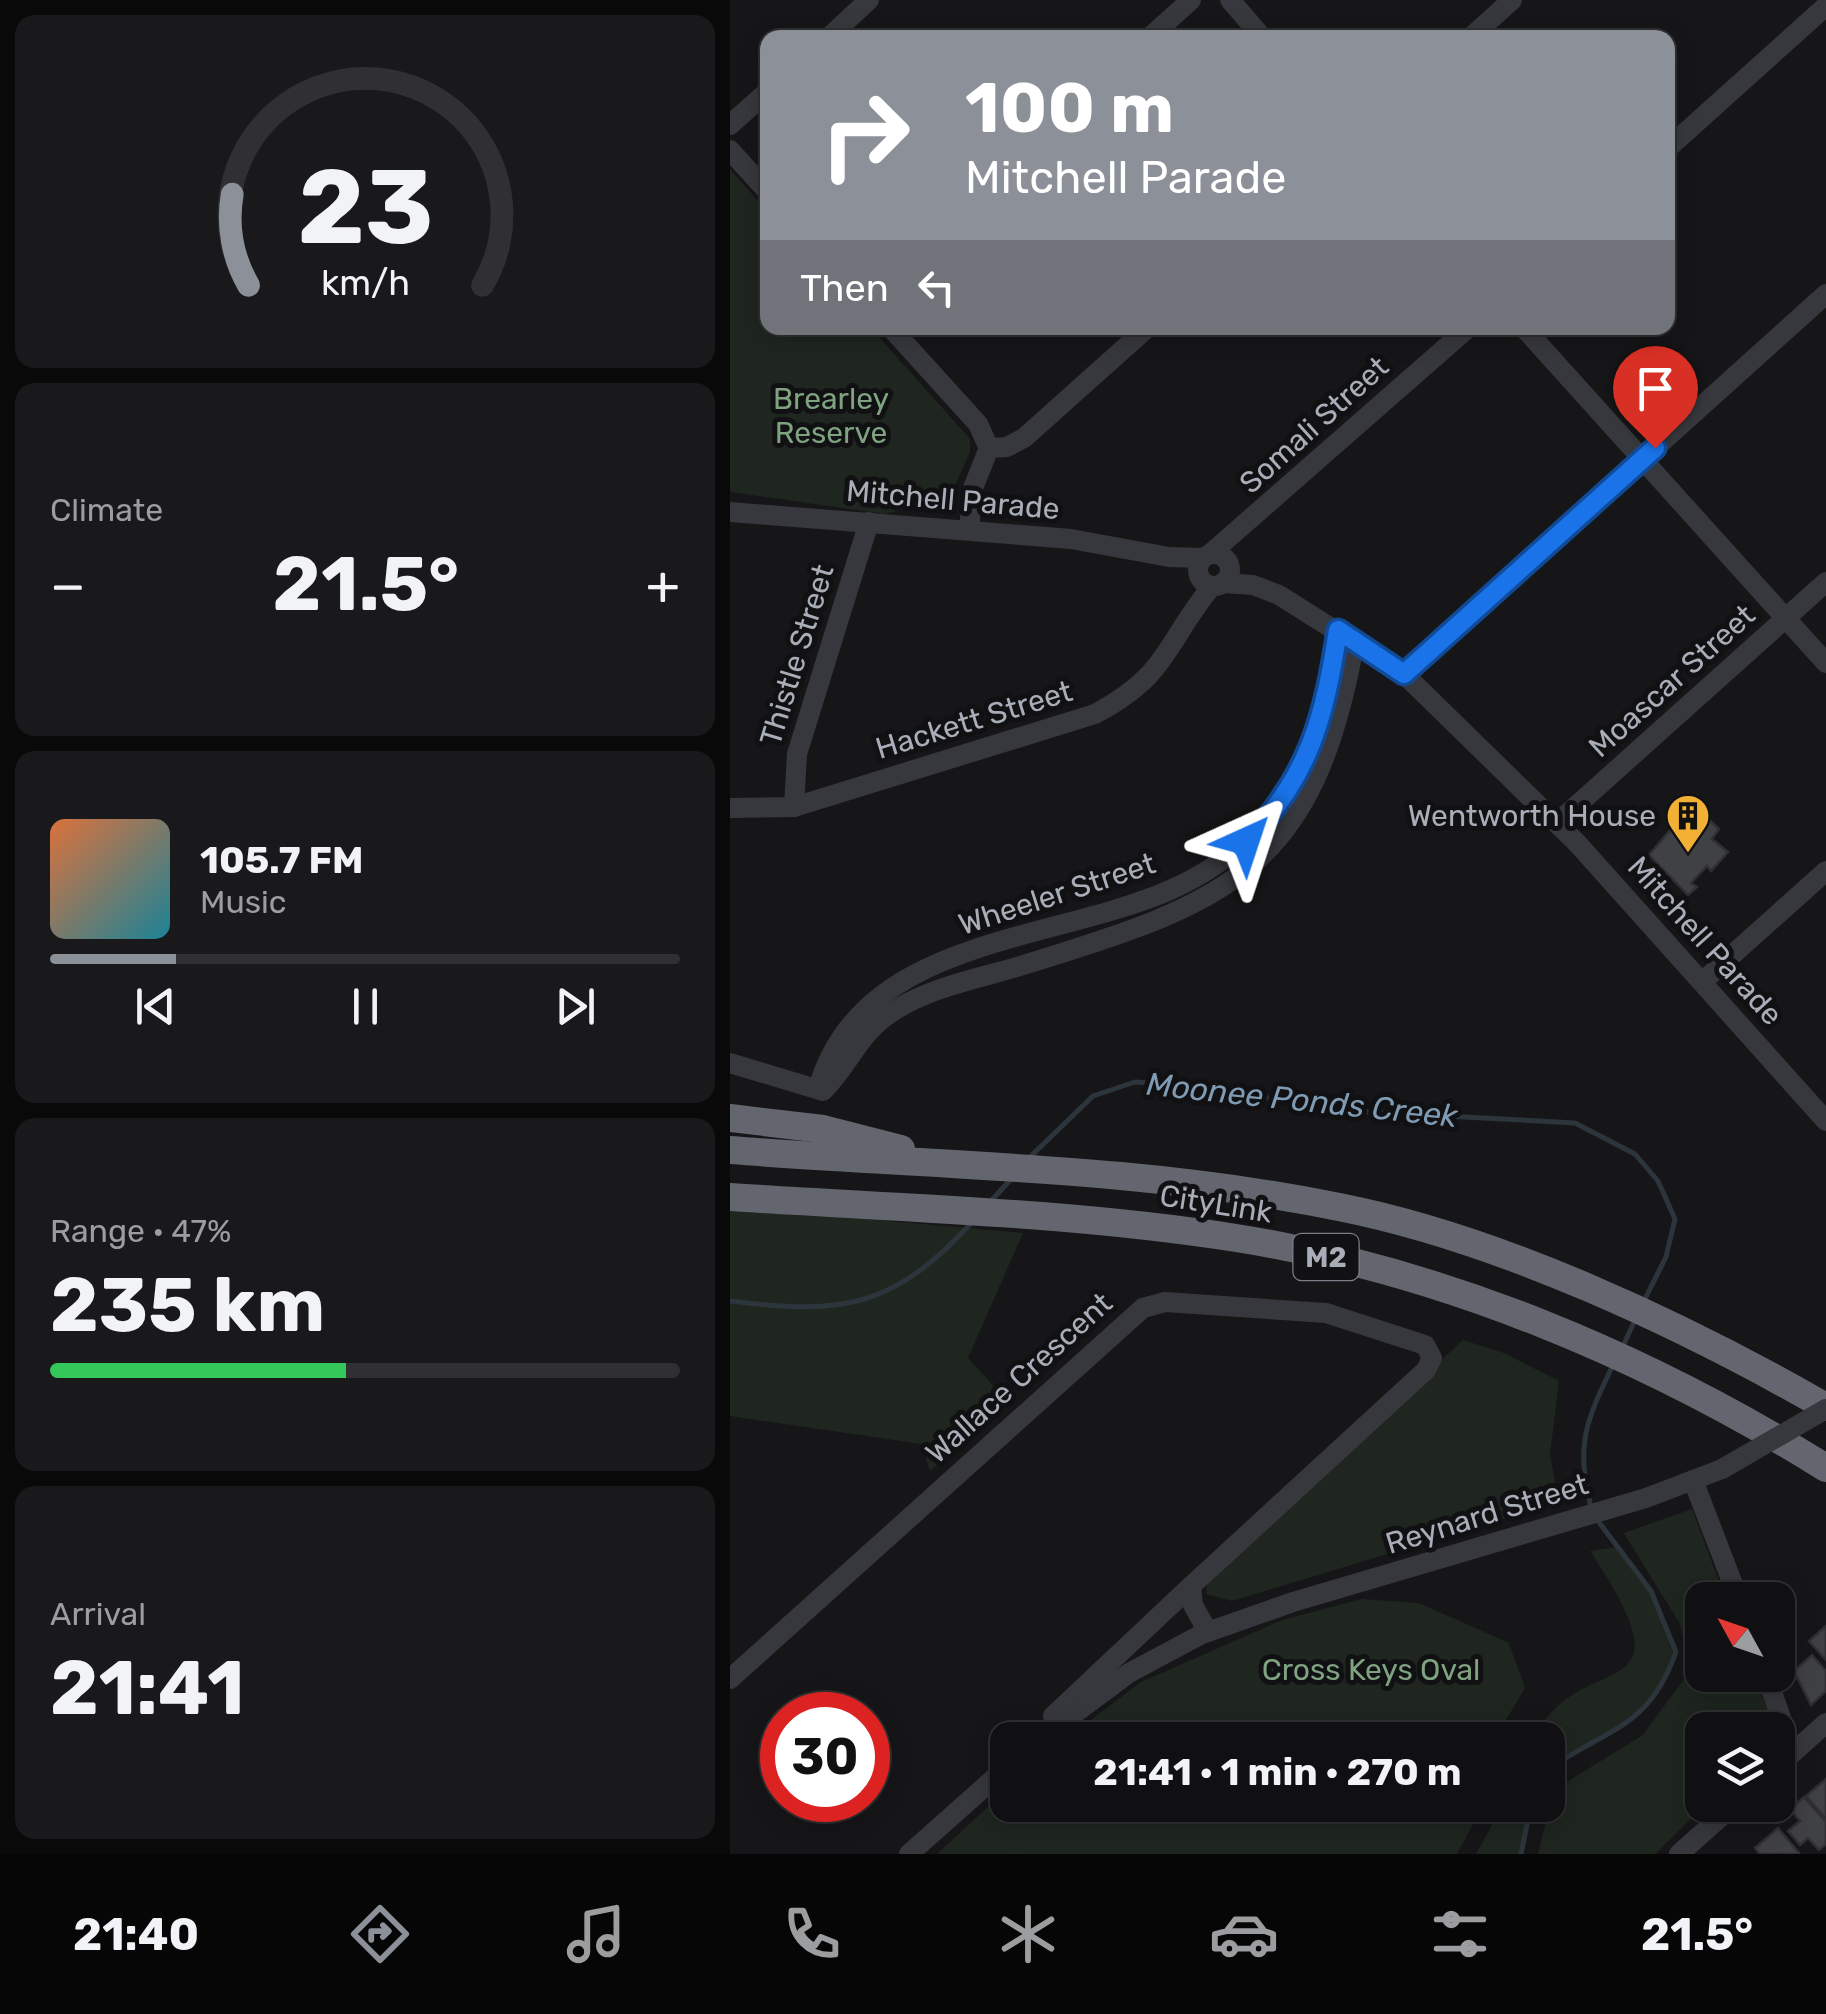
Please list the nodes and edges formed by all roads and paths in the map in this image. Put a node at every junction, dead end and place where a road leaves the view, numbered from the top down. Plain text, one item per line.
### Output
1 (869, 0) edge
2 (1191, 0) edge
3 (1230, 0) edge
4 (1512, 0) edge
5 (1826, 6) edge
6 (837, 30) edge
7 (1158, 30) edge
8 (1257, 30) edge
9 (1479, 30) edge
10 (760, 98) edge
11 (730, 125) edge
12 (1675, 142) edge
13 (730, 150) edge
14 (760, 183) edge
15 (1826, 294) edge
16 (896, 335) edge
17 (1139, 335) edge
18 (1460, 335) edge
19 (1530, 335) edge
20 (989, 448) junction
21 (1642, 459) junction
22 (730, 512) edge
23 (869, 522) junction
24 (969, 530) junction
25 (1213, 570) junction
26 (1826, 582) edge
27 (1786, 618) junction
28 (1346, 635) junction
29 (1826, 663) edge
30 (1404, 674) junction
31 (794, 807) junction
32 (730, 808) edge
33 (1557, 823) junction
34 (1826, 871) edge
35 (1702, 982) junction
36 (730, 1062) edge
37 (730, 1118) edge
38 (1826, 1122) edge
39 (730, 1150) edge
40 (965, 1166) junction
41 (730, 1197) edge
42 (1826, 1408) edge
43 (1826, 1468) edge
44 (1693, 1480) junction
45 (1731, 1582) edge
46 (1191, 1586) junction
47 (1208, 1632) junction
48 (730, 1679) edge
49 (1050, 1722) edge
50 (1061, 1722) edge
51 (1826, 1723) edge
52 (1795, 1751) edge
53 (990, 1782) edge
54 (1715, 1822) edge
55 (910, 1854) edge
56 (1679, 1854) edge

1 - 6 street
2 - 7 street
3 - 8 street
4 - 9 street
5 - 12 street
10 - 11 street
13 - 14 street
15 - 21 street
16 - 20 street
17 - 20 street
18 - 25 street, Somali Street
19 - 21 street
20 - 24 street
21 - 27 street
21 - 30 street
22 - 23 street, Mitchell Parade
23 - 24 street, Mitchell Parade
23 - 31 street, Thistle Street
24 - 25 street, Mitchell Parade
25 - 28 street, Mitchell Parade
25 - 31 street, Hackett Street
26 - 27 street, Moascar Street
27 - 29 street
27 - 33 street, Moascar Street
28 - 30 street, Mitchell Parade
28 - 36 street, Wheeler Street
30 - 33 street, Mitchell Parade
31 - 32 street, Hackett Street
33 - 35 street, Mitchell Parade
34 - 35 street
35 - 38 street, Mitchell Parade
37 - 40 highway
39 - 40 highway, CityLink / M2
40 - 42 highway, CityLink / M2
41 - 43 highway, CityLink / M2
42 - 44 street, Reynard Street, bridge
44 - 45 street
44 - 47 street, Reynard Street
46 - 47 street
46 - 48 street, Wallace Crescent
46 - 49 street, Wallace Crescent
47 - 50 street, Reynard Street
51 - 52 street
53 - 55 street
54 - 56 street

